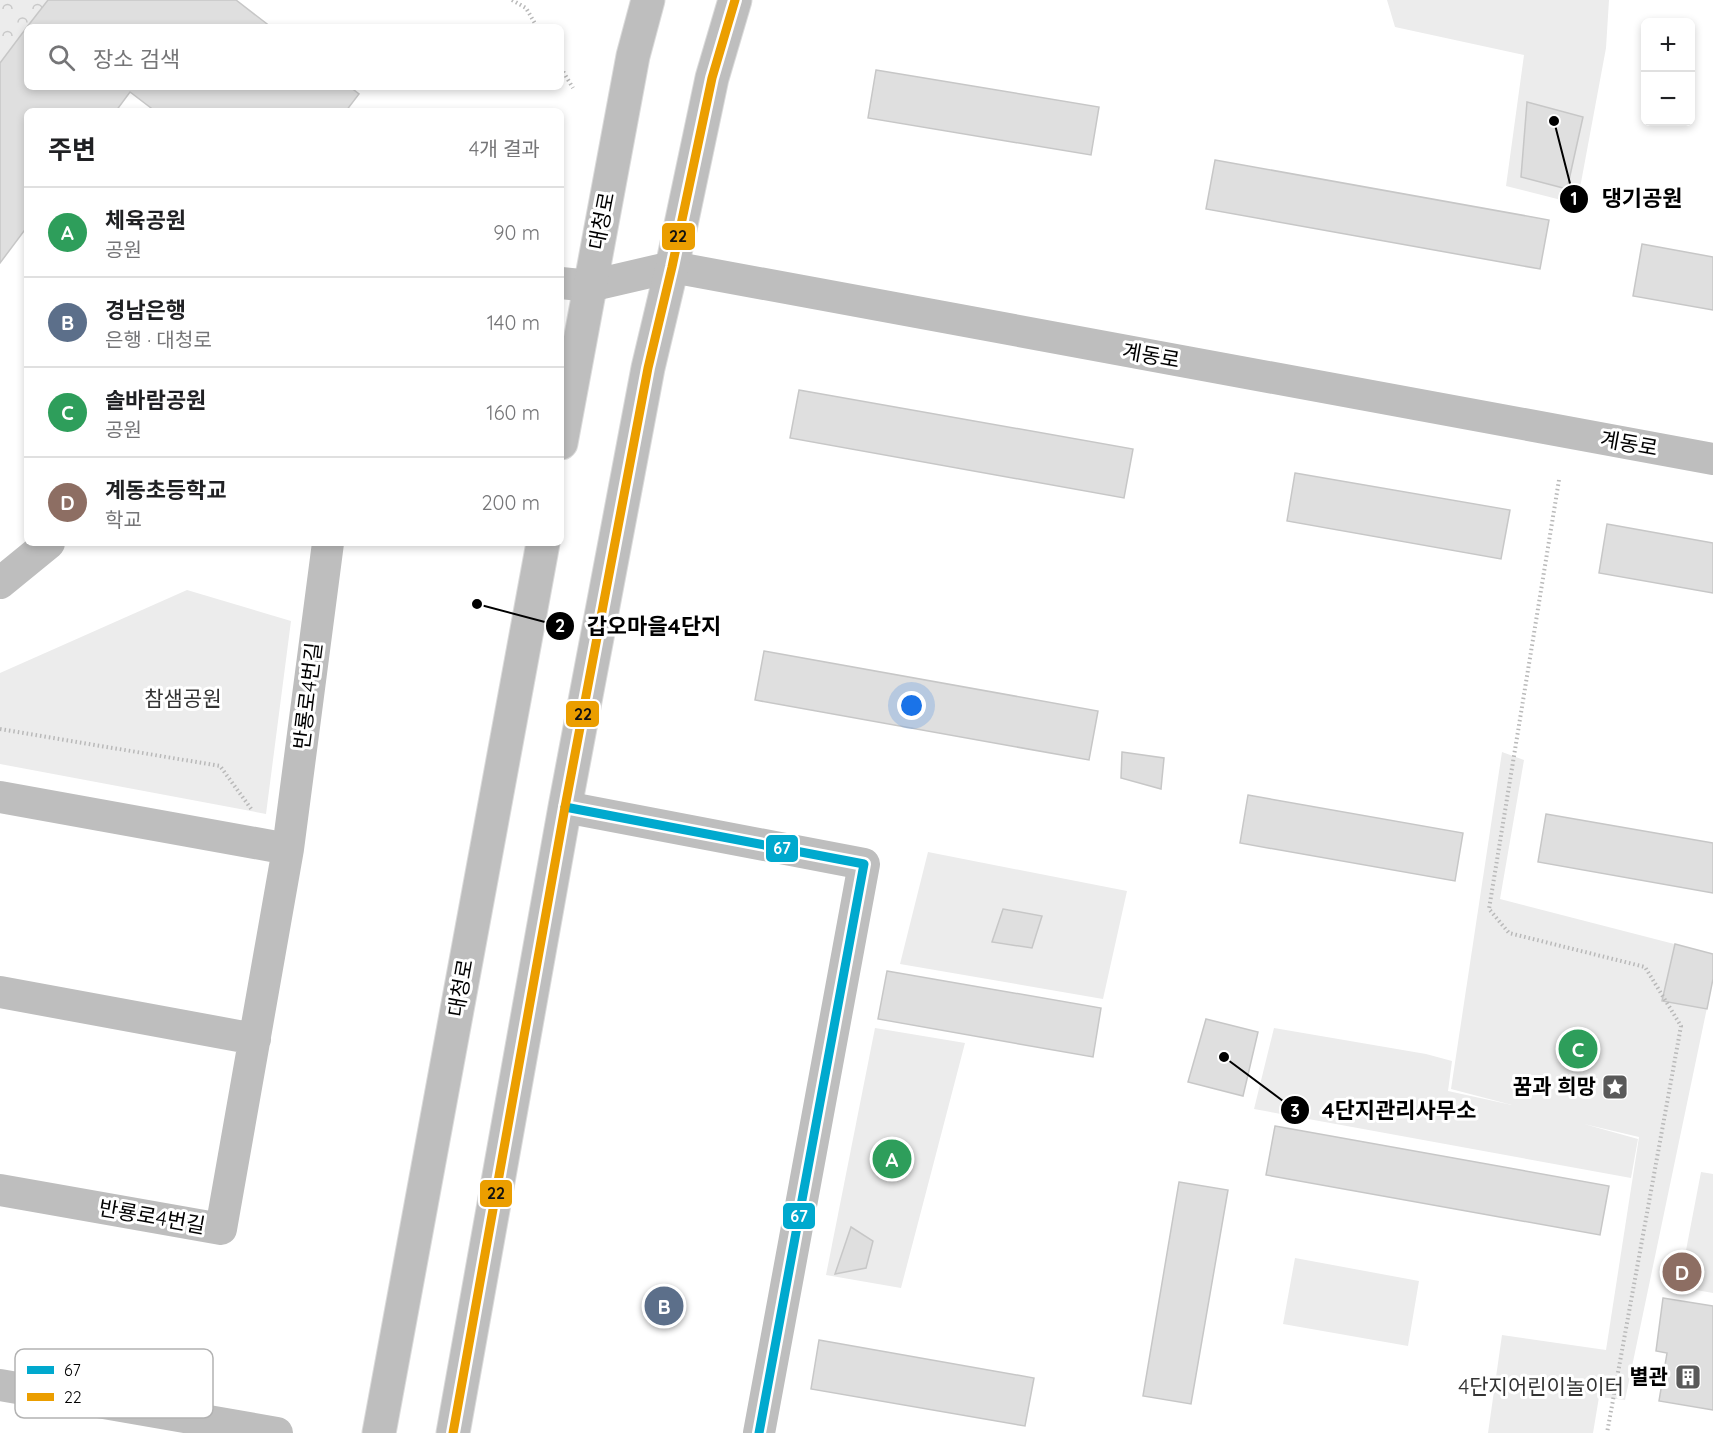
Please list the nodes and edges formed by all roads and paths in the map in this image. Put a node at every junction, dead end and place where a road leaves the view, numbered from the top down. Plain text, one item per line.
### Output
1 (512, 0) edge
2 (648, 0) edge
3 (735, 0) edge
4 (535, 24) edge
5 (564, 73) edge
6 (573, 88) dead end
7 (672, 267) junction
8 (575, 285) edge
9 (564, 409) edge
10 (1713, 459) edge
11 (1559, 480) dead end
12 (45, 546) edge
13 (328, 546) edge
14 (542, 546) edge
15 (0, 584) edge
16 (0, 729) edge
17 (220, 766) dead end
18 (0, 797) edge
19 (565, 807) junction
20 (288, 849) junction
21 (0, 992) edge
22 (255, 1039) junction
23 (0, 1190) edge
24 (0, 1385) edge
25 (15, 1388) edge
26 (190, 1418) edge
27 (277, 1433) edge
28 (379, 1433) edge
29 (453, 1433) edge
30 (759, 1433) edge
31 (1607, 1433) edge

1 - 4 path
2 - 8 main road, 대청로
3 - 7 main road
5 - 6 path
7 - 8 street, 계동로
7 - 10 street, 계동로
7 - 19 main road
8 - 9 main road, 대청로
11 - 31 path
12 - 15 street
13 - 20 street, 반룡로4번길
14 - 28 main road, 대청로
16 - 17 path
18 - 20 street
19 - 29 main road
19 - 30 street
20 - 22 street, 반룡로4번길
21 - 22 street
22 - 23 street, 반룡로4번길
24 - 25 street
26 - 27 street

